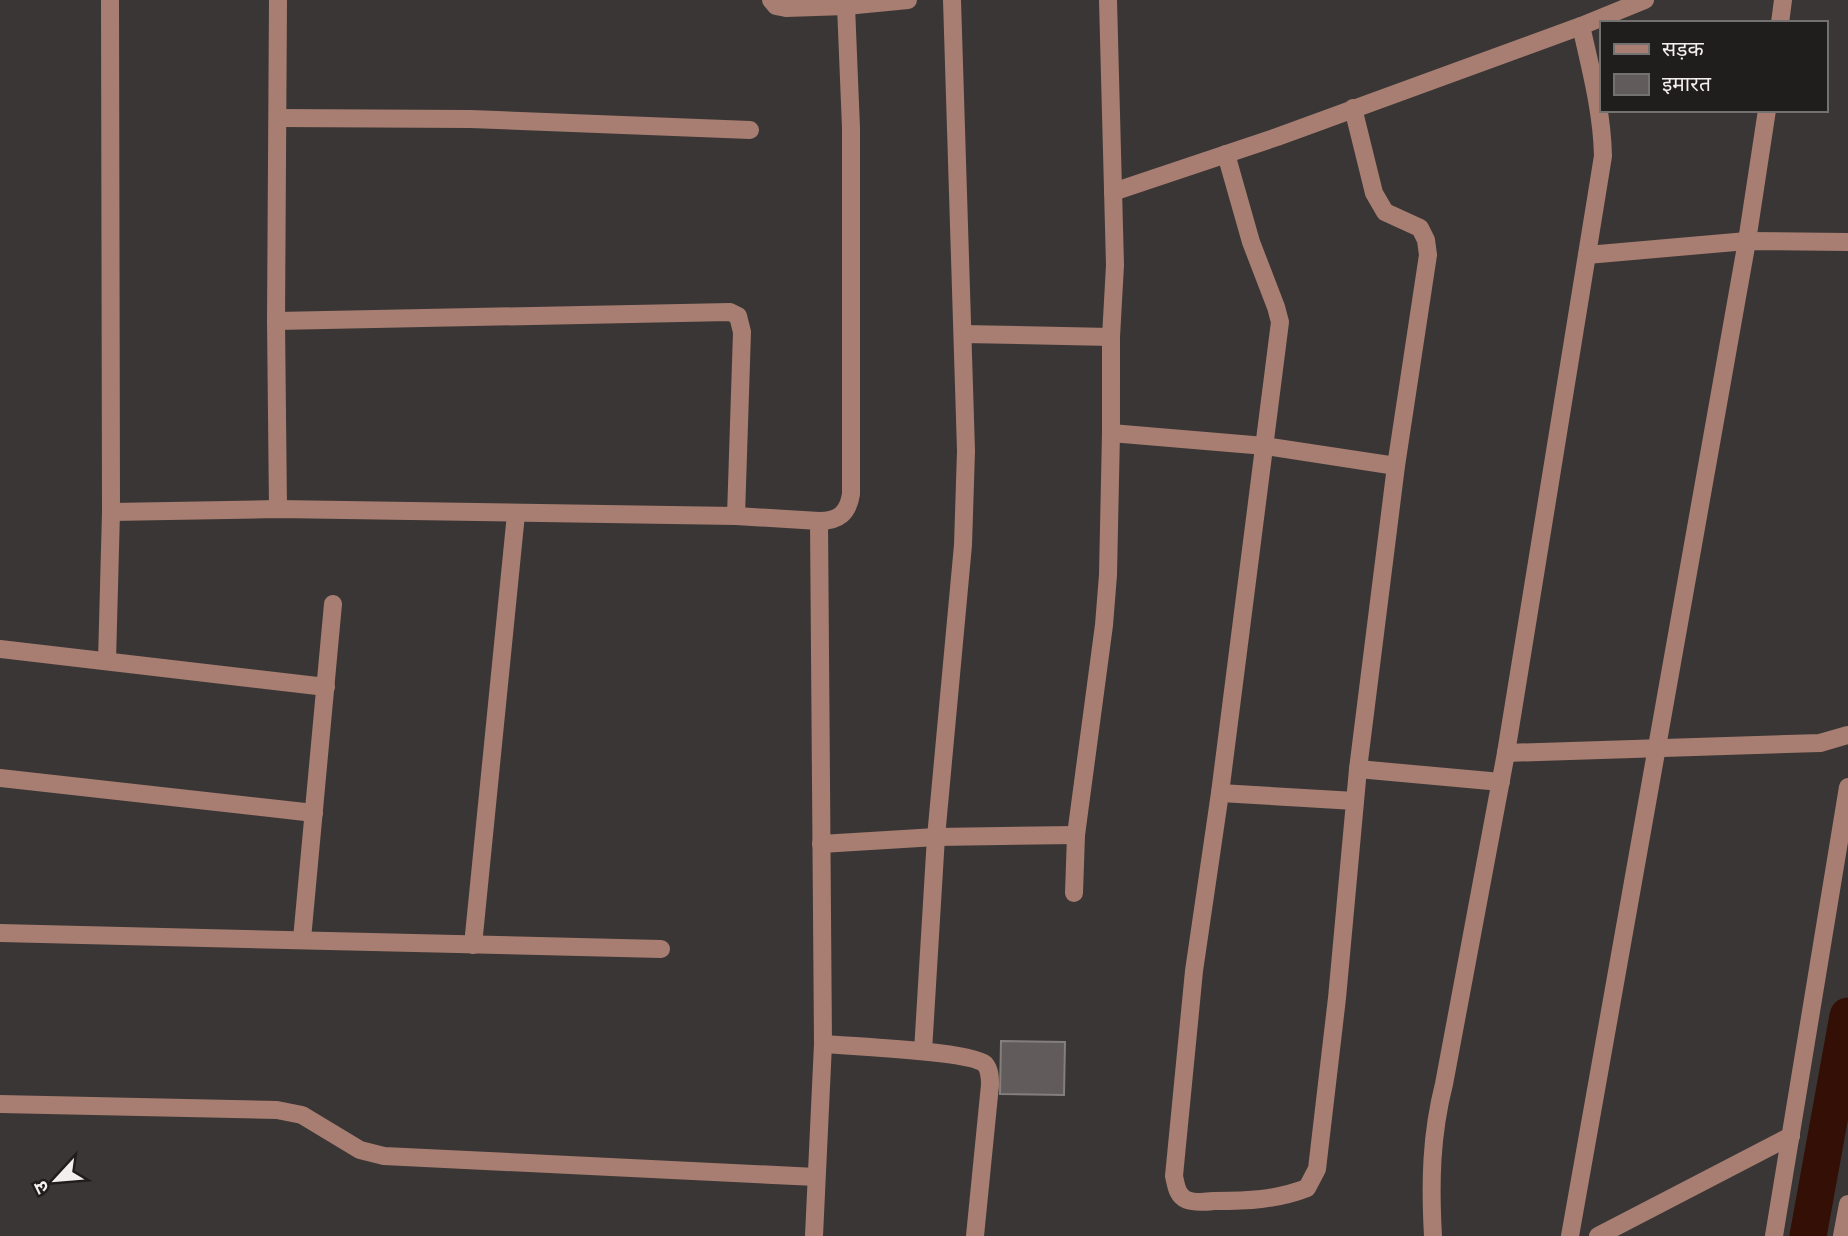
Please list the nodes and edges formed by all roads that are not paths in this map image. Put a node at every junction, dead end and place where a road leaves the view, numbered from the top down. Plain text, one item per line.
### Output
1 (110, 0) edge
2 (278, 0) edge
3 (771, 0) edge
4 (908, 0) edge
5 (952, 0) edge
6 (1108, 0) edge
7 (1645, 0) edge
8 (1783, 0) edge
9 (1618, 5) edge
10 (846, 6) junction
11 (1780, 21) edge
12 (1581, 26) junction
13 (1353, 108) junction
14 (1767, 112) edge
15 (278, 118) junction
16 (750, 130) dead end
17 (1226, 154) junction
18 (1113, 192) junction
19 (1747, 241) junction
20 (1848, 242) edge
21 (1587, 255) junction
22 (276, 321) junction
23 (963, 334) junction
24 (1111, 337) junction
25 (1111, 433) junction
26 (1265, 446) junction
27 (1396, 466) junction
28 (278, 509) junction
29 (111, 512) junction
30 (516, 514) junction
31 (736, 516) junction
32 (819, 521) junction
33 (333, 604) dead end
34 (0, 649) edge
35 (107, 661) junction
36 (326, 687) junction
37 (1848, 735) edge
38 (1658, 748) junction
39 (1506, 753) junction
40 (1358, 769) junction
41 (0, 778) edge
42 (1501, 782) junction
43 (1848, 787) edge
44 (1220, 793) junction
45 (1355, 801) junction
46 (314, 813) junction
47 (1076, 835) junction
48 (936, 837) junction
49 (821, 844) junction
50 (1074, 893) dead end
51 (0, 933) edge
52 (302, 939) junction
53 (473, 945) junction
54 (661, 949) dead end
55 (823, 1044) junction
56 (923, 1051) junction
57 (0, 1104) edge
58 (1791, 1136) junction
59 (816, 1177) junction
60 (1848, 1204) edge
61 (1431, 1235) edge
62 (814, 1236) edge
63 (975, 1236) edge
64 (1570, 1236) edge
65 (1598, 1236) edge
66 (1774, 1236) edge
67 (1842, 1236) edge

1 - 29 street
2 - 15 street
3 - 10 street
4 - 10 street
5 - 23 street
6 - 18 street
7 - 9 street
8 - 11 street
9 - 12 street
10 - 32 street
12 - 13 street
12 - 21 street
13 - 17 street
13 - 27 street
14 - 19 street
15 - 16 street
15 - 22 street
17 - 18 street
17 - 26 street
18 - 24 street
19 - 20 street
19 - 21 street
19 - 38 street
21 - 39 street
22 - 28 street
22 - 31 street
23 - 24 street
23 - 48 street
24 - 25 street
25 - 26 street
25 - 47 street
26 - 27 street
26 - 44 street
27 - 40 street
28 - 29 street
28 - 30 street
29 - 35 street
30 - 31 street
30 - 53 street
31 - 32 street
32 - 49 street
33 - 36 street
34 - 35 street
35 - 36 street
36 - 46 street
37 - 38 street
38 - 39 street
38 - 64 street
39 - 42 street
40 - 42 street
40 - 45 street
41 - 46 street
42 - 61 street
43 - 58 street
44 - 45 street
44 - 45 street
46 - 52 street
47 - 48 street
47 - 50 street
48 - 49 street
48 - 56 street
49 - 55 street
51 - 52 street
52 - 53 street
53 - 54 street
55 - 56 street
55 - 59 street
56 - 63 street
57 - 59 street
58 - 65 street
58 - 66 street
59 - 62 street
60 - 67 street

